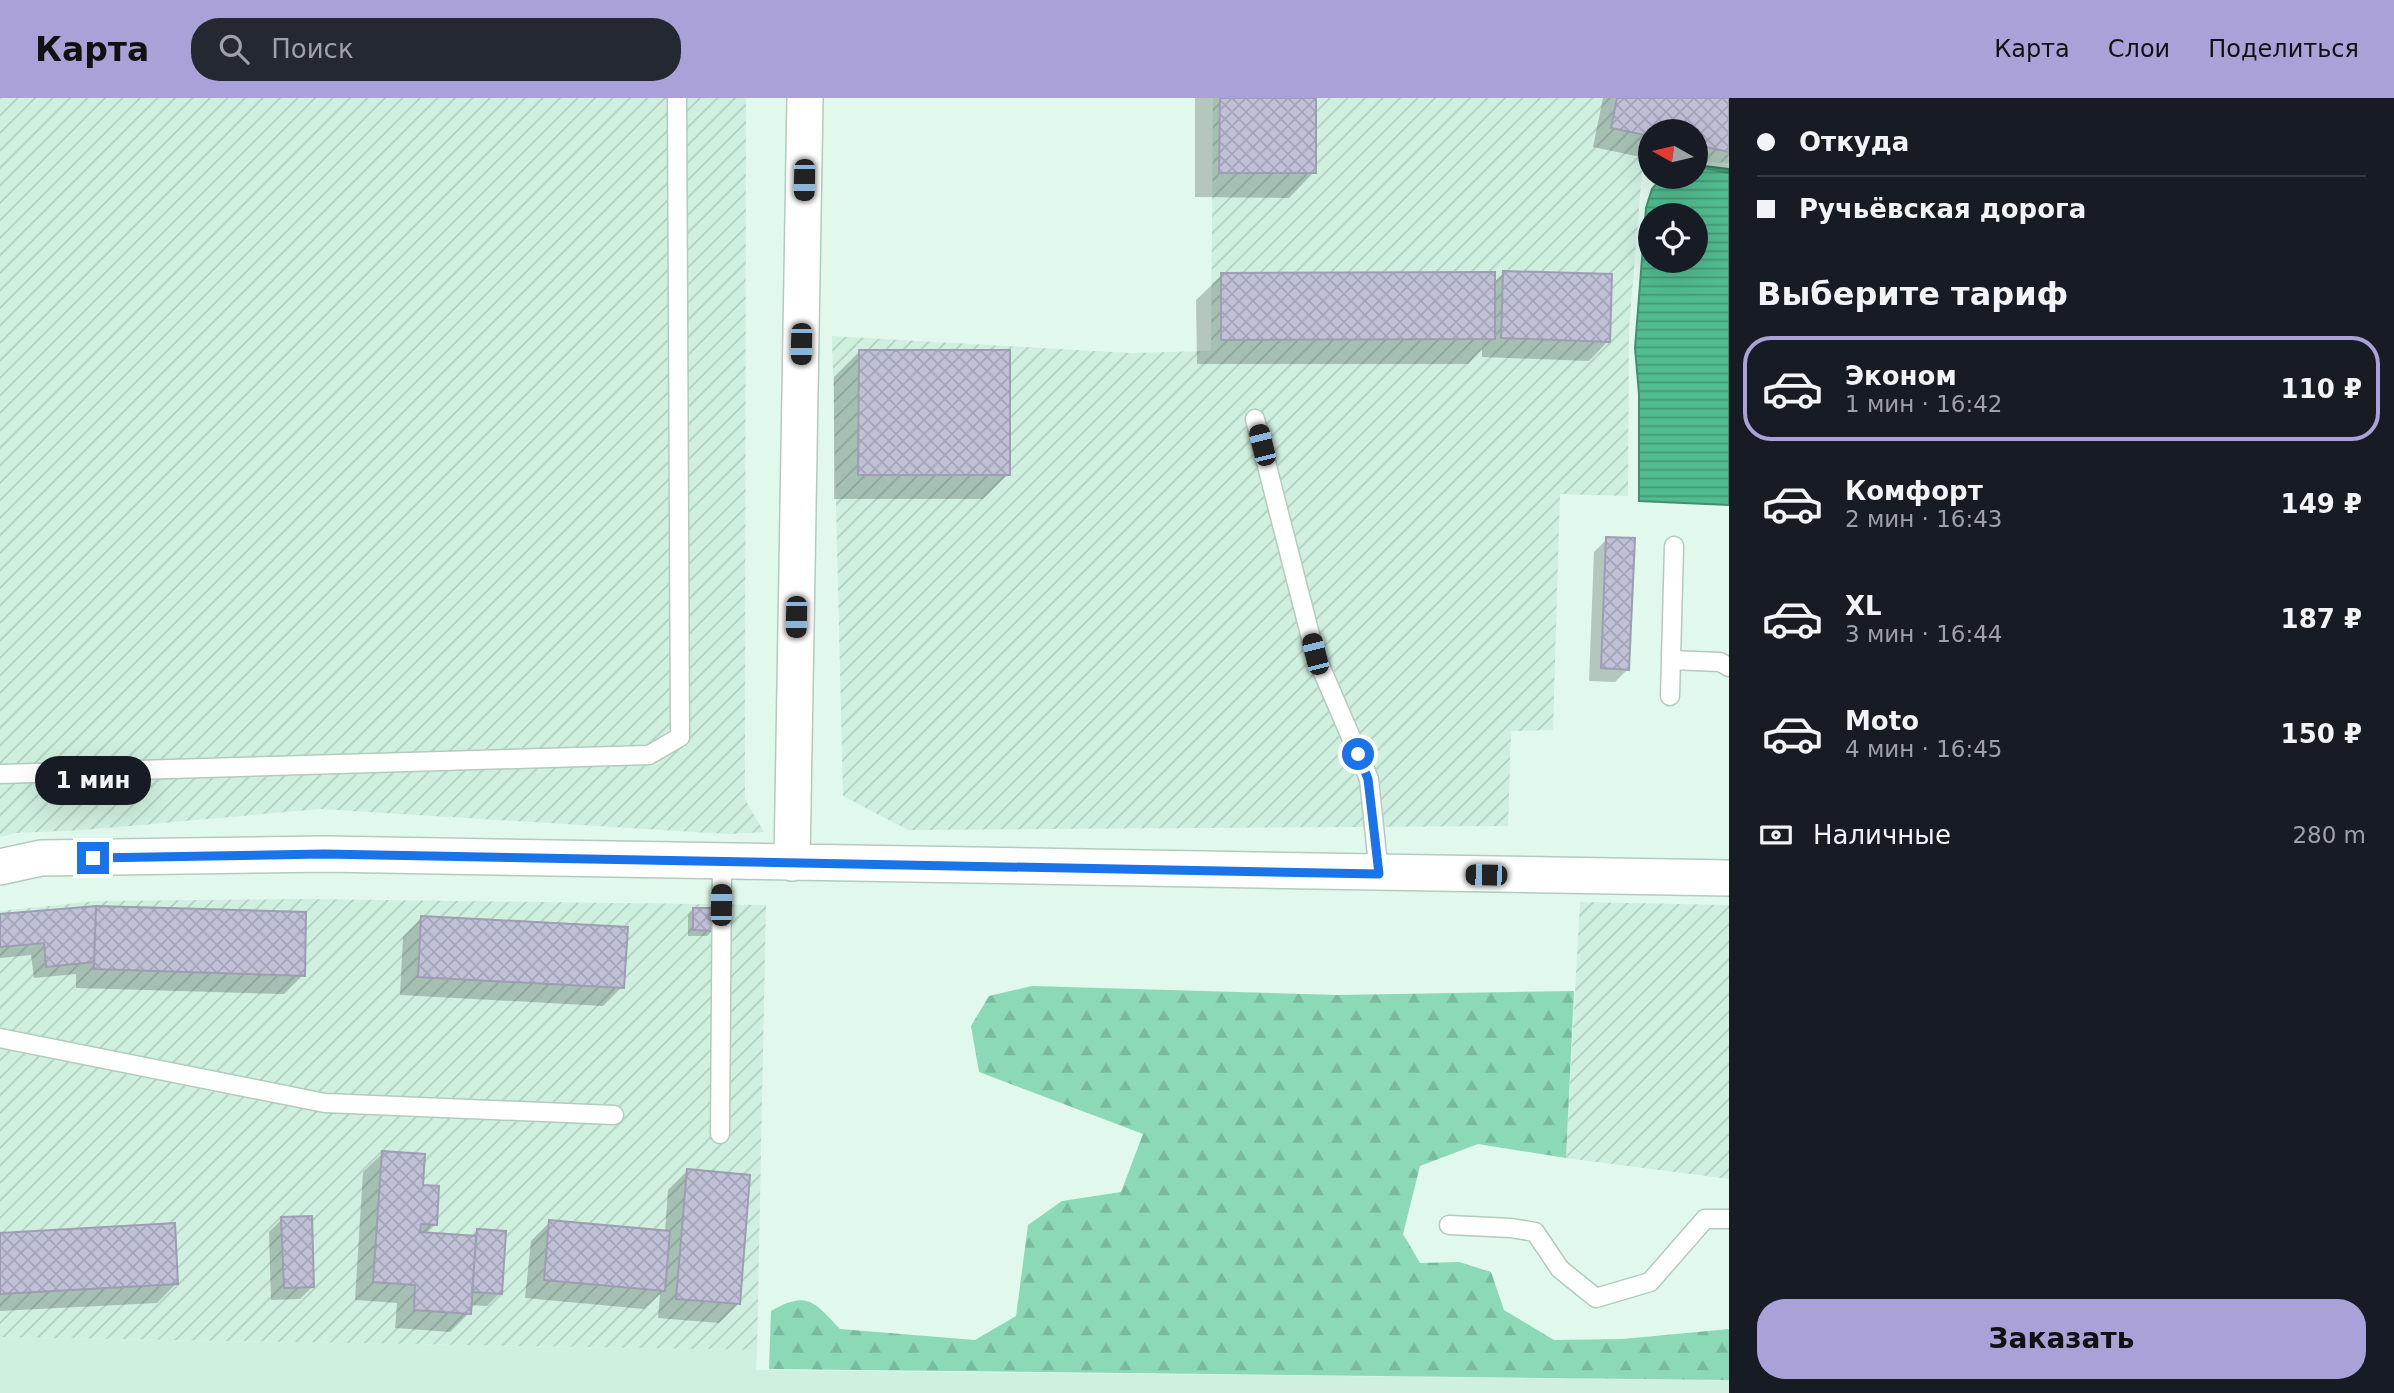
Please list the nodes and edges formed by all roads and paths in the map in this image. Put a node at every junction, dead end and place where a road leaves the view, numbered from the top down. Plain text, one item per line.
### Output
1 (677, 98) edge
2 (805, 98) edge
3 (1255, 419) dead end
4 (1674, 546) dead end
5 (1671, 660) junction
6 (1729, 667) edge
7 (1670, 696) dead end
8 (0, 774) edge
9 (722, 860) junction
10 (792, 863) junction
11 (0, 867) edge
12 (1379, 874) junction
13 (1729, 878) edge
14 (0, 1038) edge
15 (614, 1115) dead end
16 (720, 1134) dead end
17 (1729, 1219) edge
18 (1450, 1226) dead end

1 - 8 lane
2 - 10 street
3 - 12 lane
4 - 5 lane
5 - 6 lane
5 - 7 lane
9 - 10 street
9 - 11 street
9 - 16 lane
10 - 12 street
12 - 13 street
14 - 15 lane
17 - 18 lane

